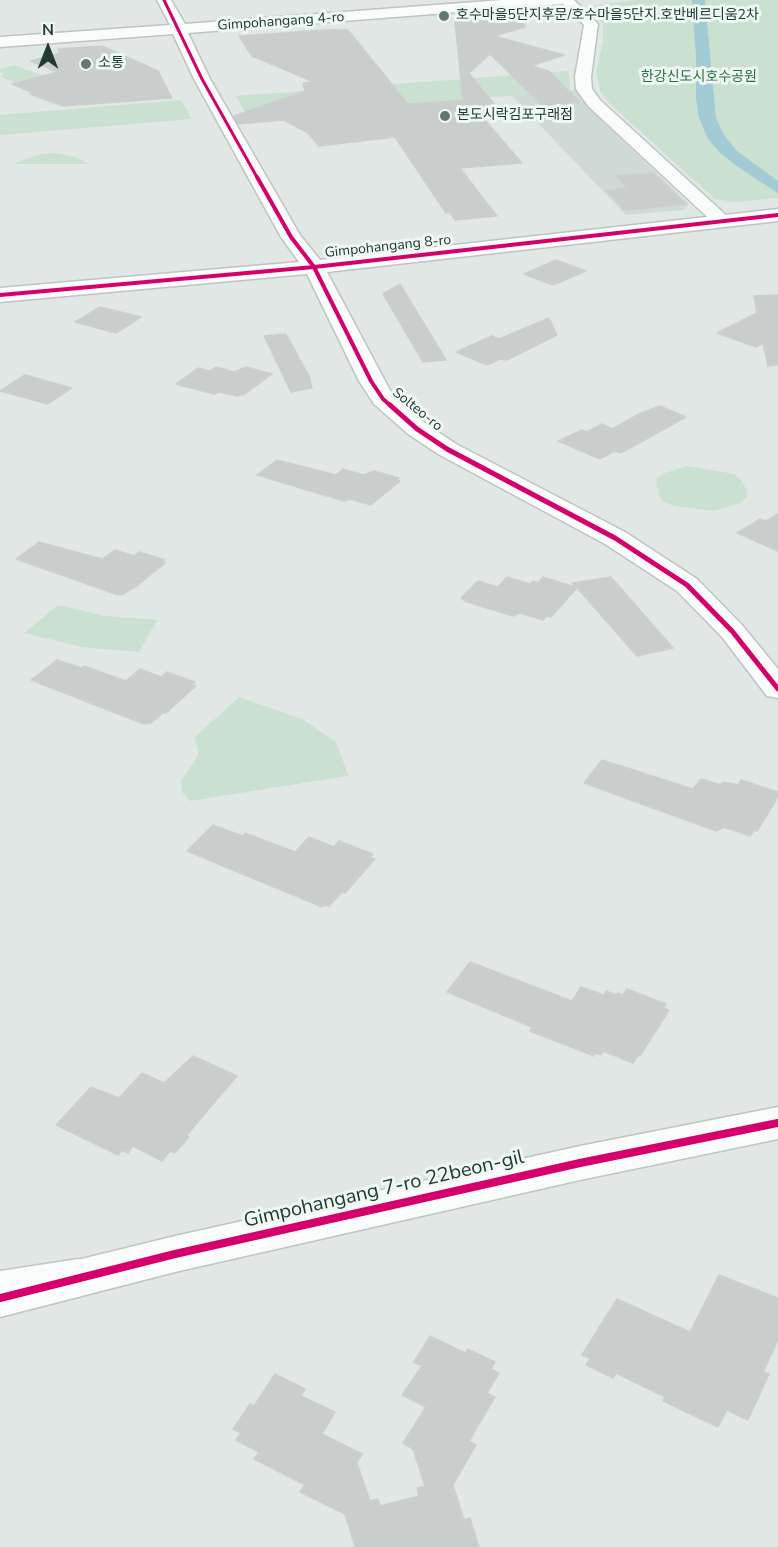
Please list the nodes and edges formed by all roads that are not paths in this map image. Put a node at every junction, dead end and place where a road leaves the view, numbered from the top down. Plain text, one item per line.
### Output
1 (164, 0) edge
2 (493, 0) edge
3 (564, 0) edge
4 (179, 26) junction
5 (0, 36) edge
6 (0, 42) edge
7 (777, 210) edge
8 (718, 218) junction
9 (311, 263) junction
10 (0, 287) edge
11 (0, 295) edge
12 (778, 689) edge
13 (778, 1123) edge
14 (78, 1278) junction
15 (0, 1290) edge
16 (0, 1298) edge

1 - 4 street, Solteo-ro
2 - 4 street, Gimpohangang 4-ro
3 - 4 street, Gimpohangang 4-ro
3 - 8 street
4 - 5 street, Gimpohangang 4-ro
4 - 6 street, Gimpohangang 4-ro
4 - 9 street, Solteo-ro
7 - 8 street, Gimpohangang 8-ro
8 - 9 street, Gimpohangang 8-ro
9 - 10 street, Gimpohangang 8-ro
9 - 11 street, Gimpohangang 8-ro
9 - 12 street, Solteo-ro
13 - 14 street, Gimpohangang 7-ro 22beon-gil
14 - 15 street
14 - 16 street, Gimpohangang 7-ro 22beon-gil

